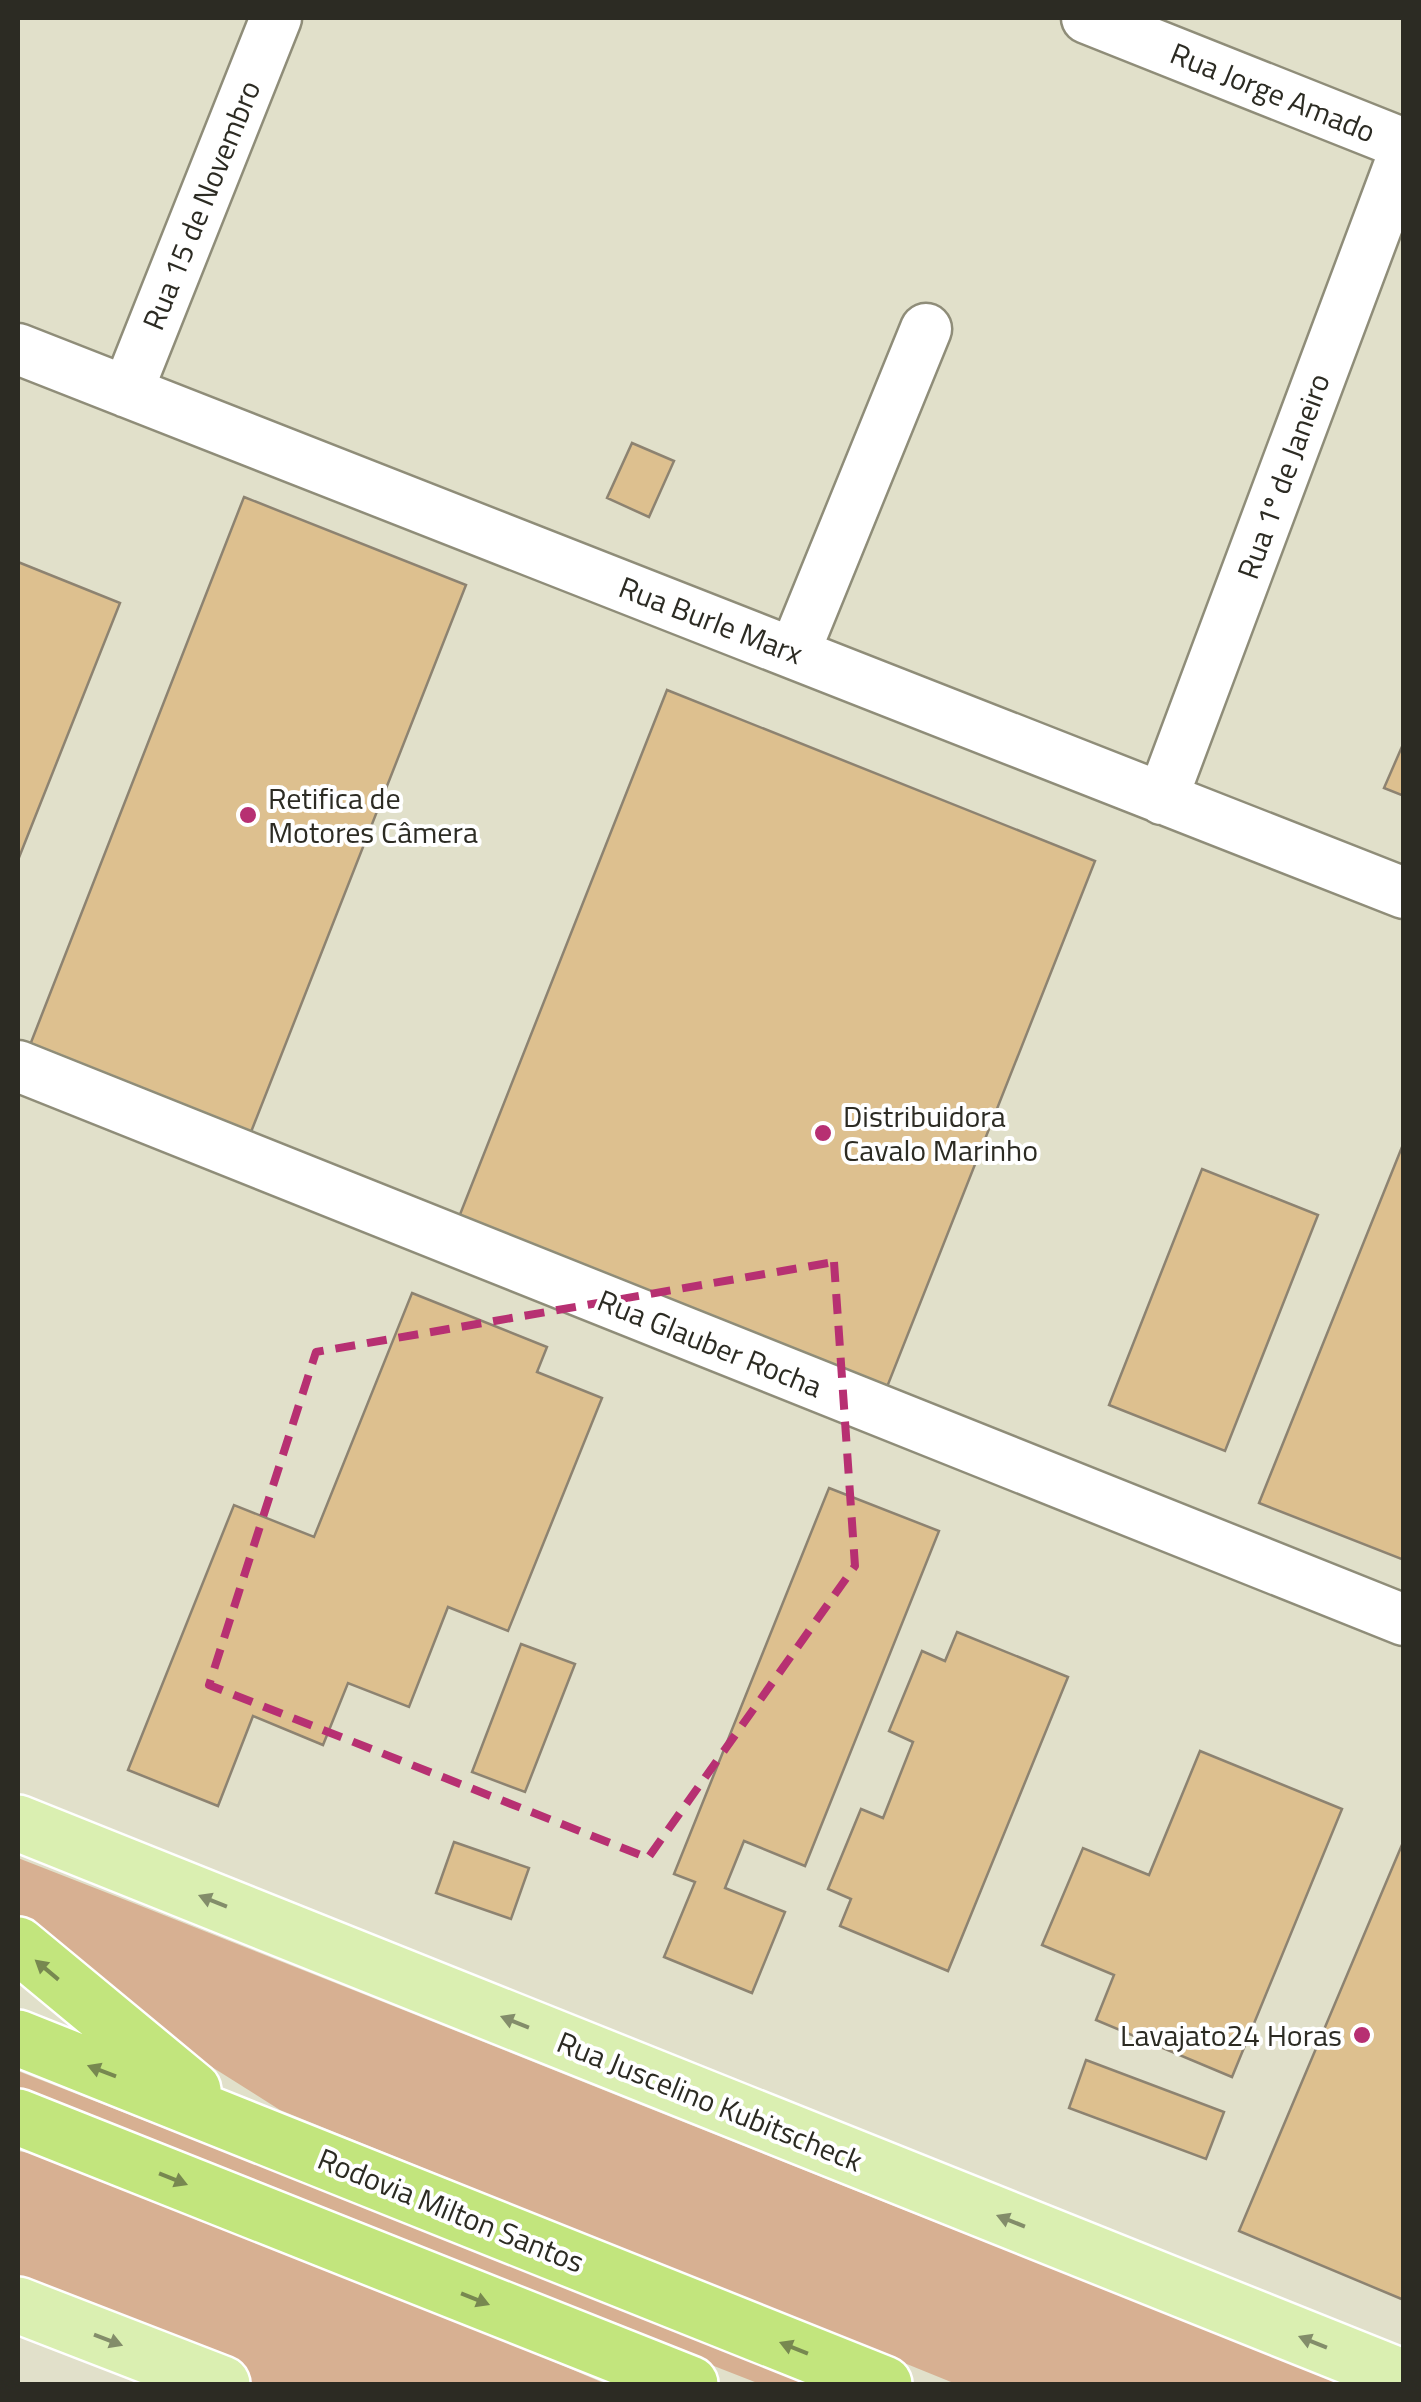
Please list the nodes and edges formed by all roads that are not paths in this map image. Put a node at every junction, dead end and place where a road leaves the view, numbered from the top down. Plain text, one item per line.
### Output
1 (276, 18) edge
2 (1087, 18) edge
3 (1404, 144) edge
4 (1404, 153) edge
5 (926, 329) dead end
6 (18, 349) edge
7 (126, 392) junction
8 (794, 653) junction
9 (1162, 799) junction
10 (1404, 892) edge
11 (18, 1066) edge
12 (1404, 1620) edge
13 (18, 1823) edge
14 (18, 1945) edge
15 (18, 2038) edge
16 (18, 2117) edge
17 (230, 2121) junction
18 (18, 2305) edge
19 (1404, 2378) edge
20 (222, 2384) edge
21 (690, 2384) edge
22 (884, 2384) edge

1 - 7 street, Rua 15 de Novembro
2 - 3 street, Rua Jorge Amado
4 - 9 street, Rua 1º de Janeiro
5 - 8 street
6 - 7 street, Rua Burle Marx
7 - 8 street, Rua Burle Marx
8 - 9 street, Rua Burle Marx
9 - 10 street, Rua Burle Marx
11 - 12 street, Rua Glauber Rocha
19 -> 13 main road, Rua Juscelino Kubitscheck
17 -> 14 highway
17 -> 15 highway, Rodovia Milton Santos
16 -> 21 highway
22 -> 17 highway, Rodovia Milton Santos
18 -> 20 main road

